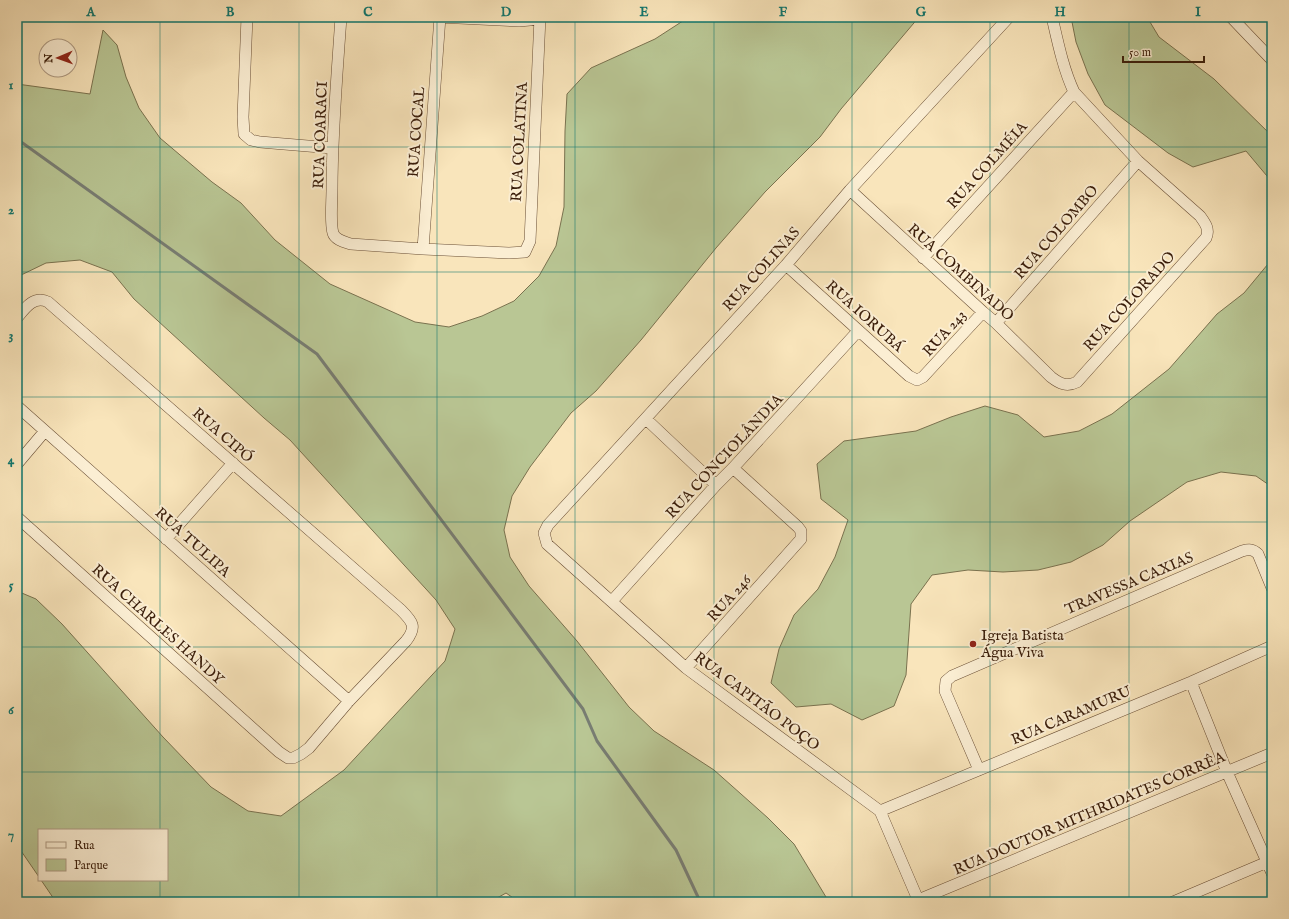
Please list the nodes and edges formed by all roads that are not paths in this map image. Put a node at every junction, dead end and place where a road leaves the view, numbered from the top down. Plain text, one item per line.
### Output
1 (247, 17) edge
2 (341, 17) edge
3 (439, 17) edge
4 (540, 17) edge
5 (1009, 17) edge
6 (1052, 17) edge
7 (1231, 17) edge
8 (1272, 60) edge
9 (1074, 92) junction
10 (332, 148) junction
11 (1138, 161) junction
12 (850, 190) junction
13 (423, 249) junction
14 (923, 258) junction
15 (786, 265) junction
16 (983, 312) junction
17 (20, 314) edge
18 (996, 323) junction
19 (858, 331) junction
20 (927, 374) joint
21 (1051, 377) joint
22 (17, 406) edge
23 (646, 419) junction
24 (45, 431) junction
25 (233, 463) junction
26 (17, 464) edge
27 (733, 468) junction
28 (716, 485) junction
29 (17, 517) edge
30 (166, 539) junction
31 (547, 544) joint
32 (1272, 588) edge
33 (612, 601) junction
34 (1272, 646) edge
35 (686, 668) junction
36 (1190, 682) junction
37 (349, 701) junction
38 (279, 752) joint
39 (1272, 753) edge
40 (979, 770) junction
41 (1227, 772) junction
42 (880, 811) junction
43 (1270, 861) edge
44 (1272, 873) edge
45 (918, 901) edge
46 (1173, 902) edge

1 - 10 street
2 - 10 street, RUA COARACI
3 - 4 street
3 - 13 street, RUA COCAL
4 - 13 street, RUA COLATINA
5 - 12 street, RUA COLINAS
6 - 9 street
7 - 8 street
9 - 11 street
9 - 14 street, RUA COLMÉIA
10 - 13 street, RUA COARACI
11 - 18 street, RUA COLOMBO
11 - 21 street, RUA COLORADO
12 - 14 street, RUA COMBINADO
12 - 15 street, RUA COLINAS
14 - 16 street, RUA COMBINADO
15 - 19 street, RUA IORUBÁ
15 - 23 street, RUA COLINAS
16 - 18 street, RUA COMBINADO
16 - 20 street, RUA 243
17 - 25 street, RUA CIPÓ
18 - 21 street, RUA COMBINADO
19 - 20 street, RUA IORUBÁ
19 - 27 street, RUA CONCIOLÂNDIA
22 - 24 street, RUA TULIPA
23 - 28 street
23 - 31 street, RUA COLINAS
24 - 26 street
24 - 30 street, RUA TULIPA
25 - 30 street
25 - 37 street, RUA CIPÓ
27 - 28 street, RUA CONCIOLÂNDIA
27 - 35 street, RUA 246
28 - 33 street, RUA CONCIOLÂNDIA
29 - 38 street, RUA CHARLES HANDY
30 - 37 street, RUA TULIPA
31 - 33 street, RUA CAPITÃO POÇO
32 - 40 street, TRAVESSA CAXIAS
33 - 35 street, RUA CAPITÃO POÇO
34 - 36 street, RUA CARAMURU
35 - 42 street, RUA CAPITÃO POÇO
36 - 40 street, RUA CARAMURU
36 - 41 street
37 - 38 street, RUA CIPÓ
39 - 41 street, RUA DOUTOR MITHRIDATES CORRÊA
40 - 42 street, RUA CARAMURU
41 - 43 street
41 - 45 street, RUA DOUTOR MITHRIDATES CORRÊA
42 - 45 street
43 - 44 street
43 - 46 street

